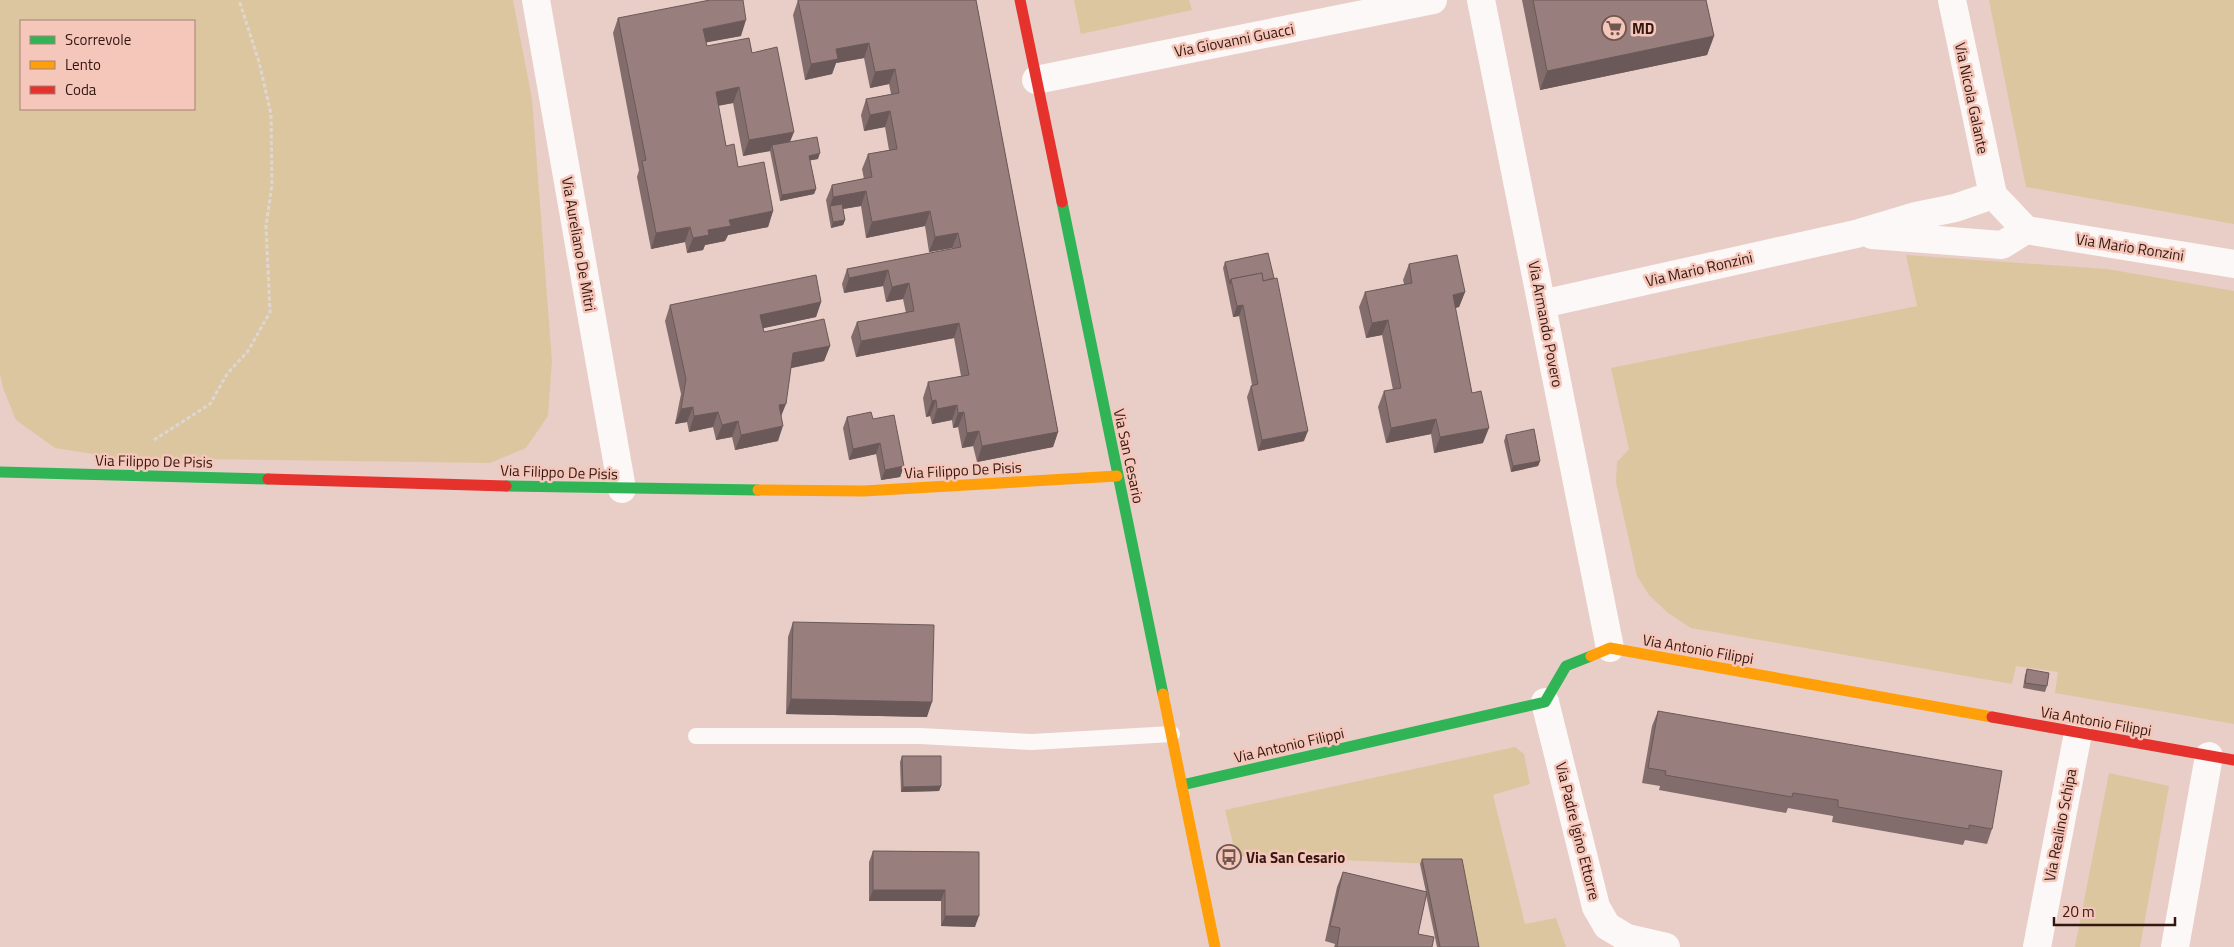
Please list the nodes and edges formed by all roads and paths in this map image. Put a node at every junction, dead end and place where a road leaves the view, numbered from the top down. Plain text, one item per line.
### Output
1 (239, 0) edge
2 (536, 0) edge
3 (1020, 0) edge
4 (1433, 0) edge
5 (1481, 0) edge
6 (1952, 0) edge
7 (1036, 80) junction
8 (1993, 195) junction
9 (2026, 230) junction
10 (1856, 234) junction
11 (2234, 264) edge
12 (1542, 304) junction
13 (0, 472) edge
14 (142, 476) junction
15 (1118, 476) junction
16 (622, 489) junction
17 (1610, 648) junction
18 (1546, 702) junction
19 (2078, 733) junction
20 (1172, 734) junction
21 (696, 736) dead end
22 (2222, 758) edge
23 (1182, 785) junction
24 (1215, 947) edge
25 (1666, 947) edge
26 (2037, 947) edge
27 (2175, 947) edge

1 - 14 path
2 - 16 street, Via Aureliano De Mitri
3 - 7 street, Via San Cesario
4 - 7 street, Via Giovanni Guacci
5 - 12 street, Via Armando Povero
6 - 8 street, Via Nicola Galante
7 - 15 street, Via San Cesario
8 - 9 street
8 - 10 street, Via Mario Ronzini
9 - 10 street, Via Mario Ronzini
9 - 11 street, Via Mario Ronzini
10 - 12 street, Via Mario Ronzini
12 - 17 street, Via Armando Povero
13 - 14 street, Via Filippo De Pisis
14 - 16 street, Via Filippo De Pisis
15 - 16 street, Via Filippo De Pisis
15 - 20 street, Via San Cesario
17 - 18 street
17 - 19 street, Via Antonio Filippi
18 - 23 street, Via Antonio Filippi
18 - 25 street, Via Padre Igino Ettorre
19 - 22 street, Via Antonio Filippi
19 - 26 street, Via Realino Schipa
20 - 21 lane
20 - 23 street, Via San Cesario
22 - 27 street
23 - 24 street, Via San Cesario

